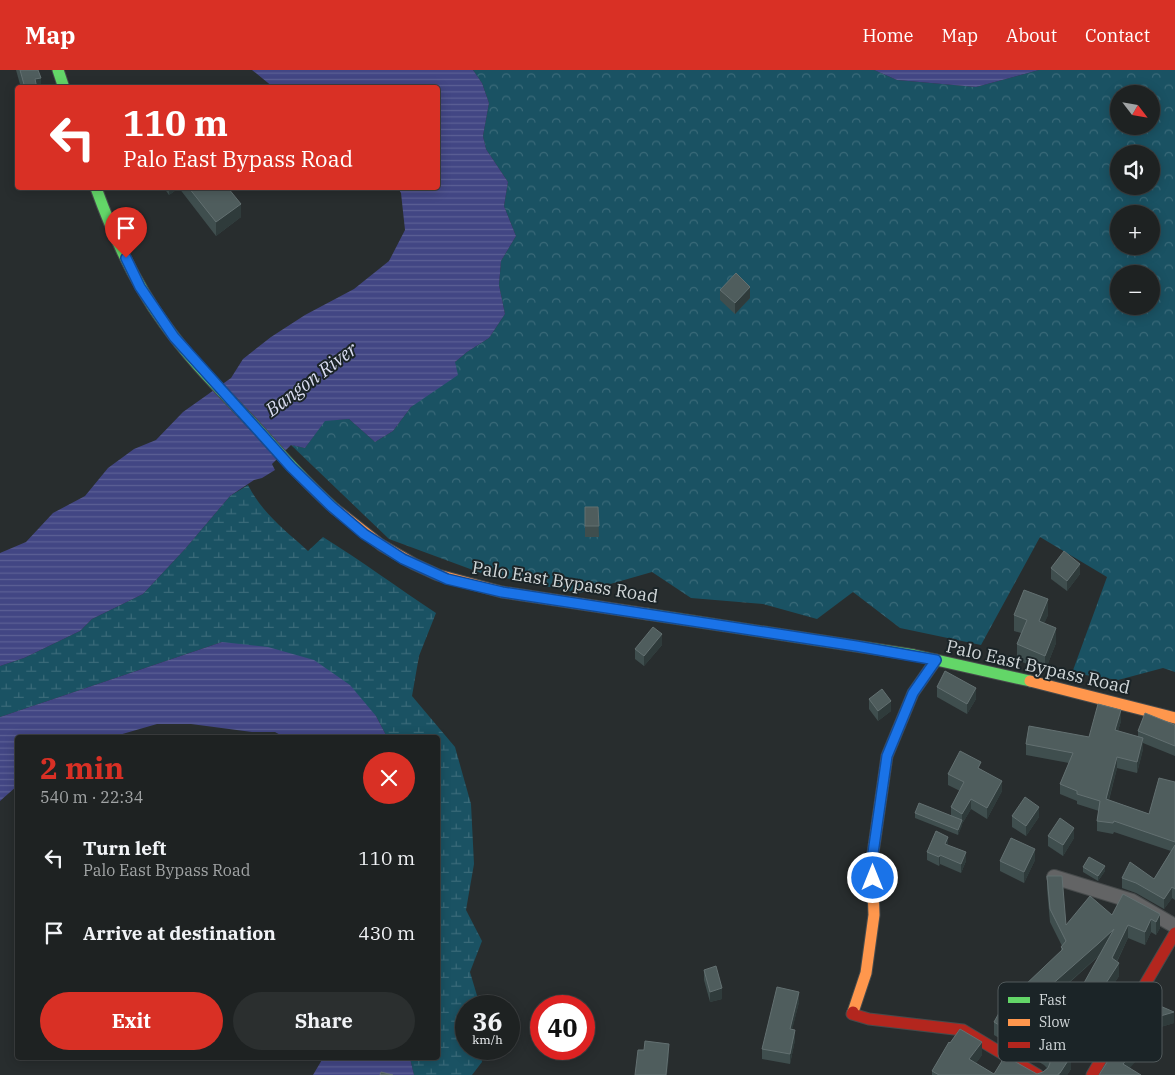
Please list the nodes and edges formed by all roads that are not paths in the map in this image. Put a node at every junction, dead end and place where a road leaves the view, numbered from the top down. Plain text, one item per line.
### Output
1 (58, 70) edge
2 (63, 85) edge
3 (97, 190) edge
4 (936, 660) junction
5 (1175, 718) edge
6 (1054, 877) edge
7 (1175, 926) edge
8 (1175, 933) edge
9 (1146, 982) edge
10 (998, 1051) edge
11 (1016, 1062) edge
12 (1100, 1062) edge
13 (1038, 1075) edge
14 (1092, 1075) edge

1 - 2 main road
3 - 4 main road, Palo East Bypass Road
4 - 5 main road, Palo East Bypass Road
4 - 10 main road
6 - 7 street
8 - 9 main road
11 - 13 main road
12 - 14 main road

